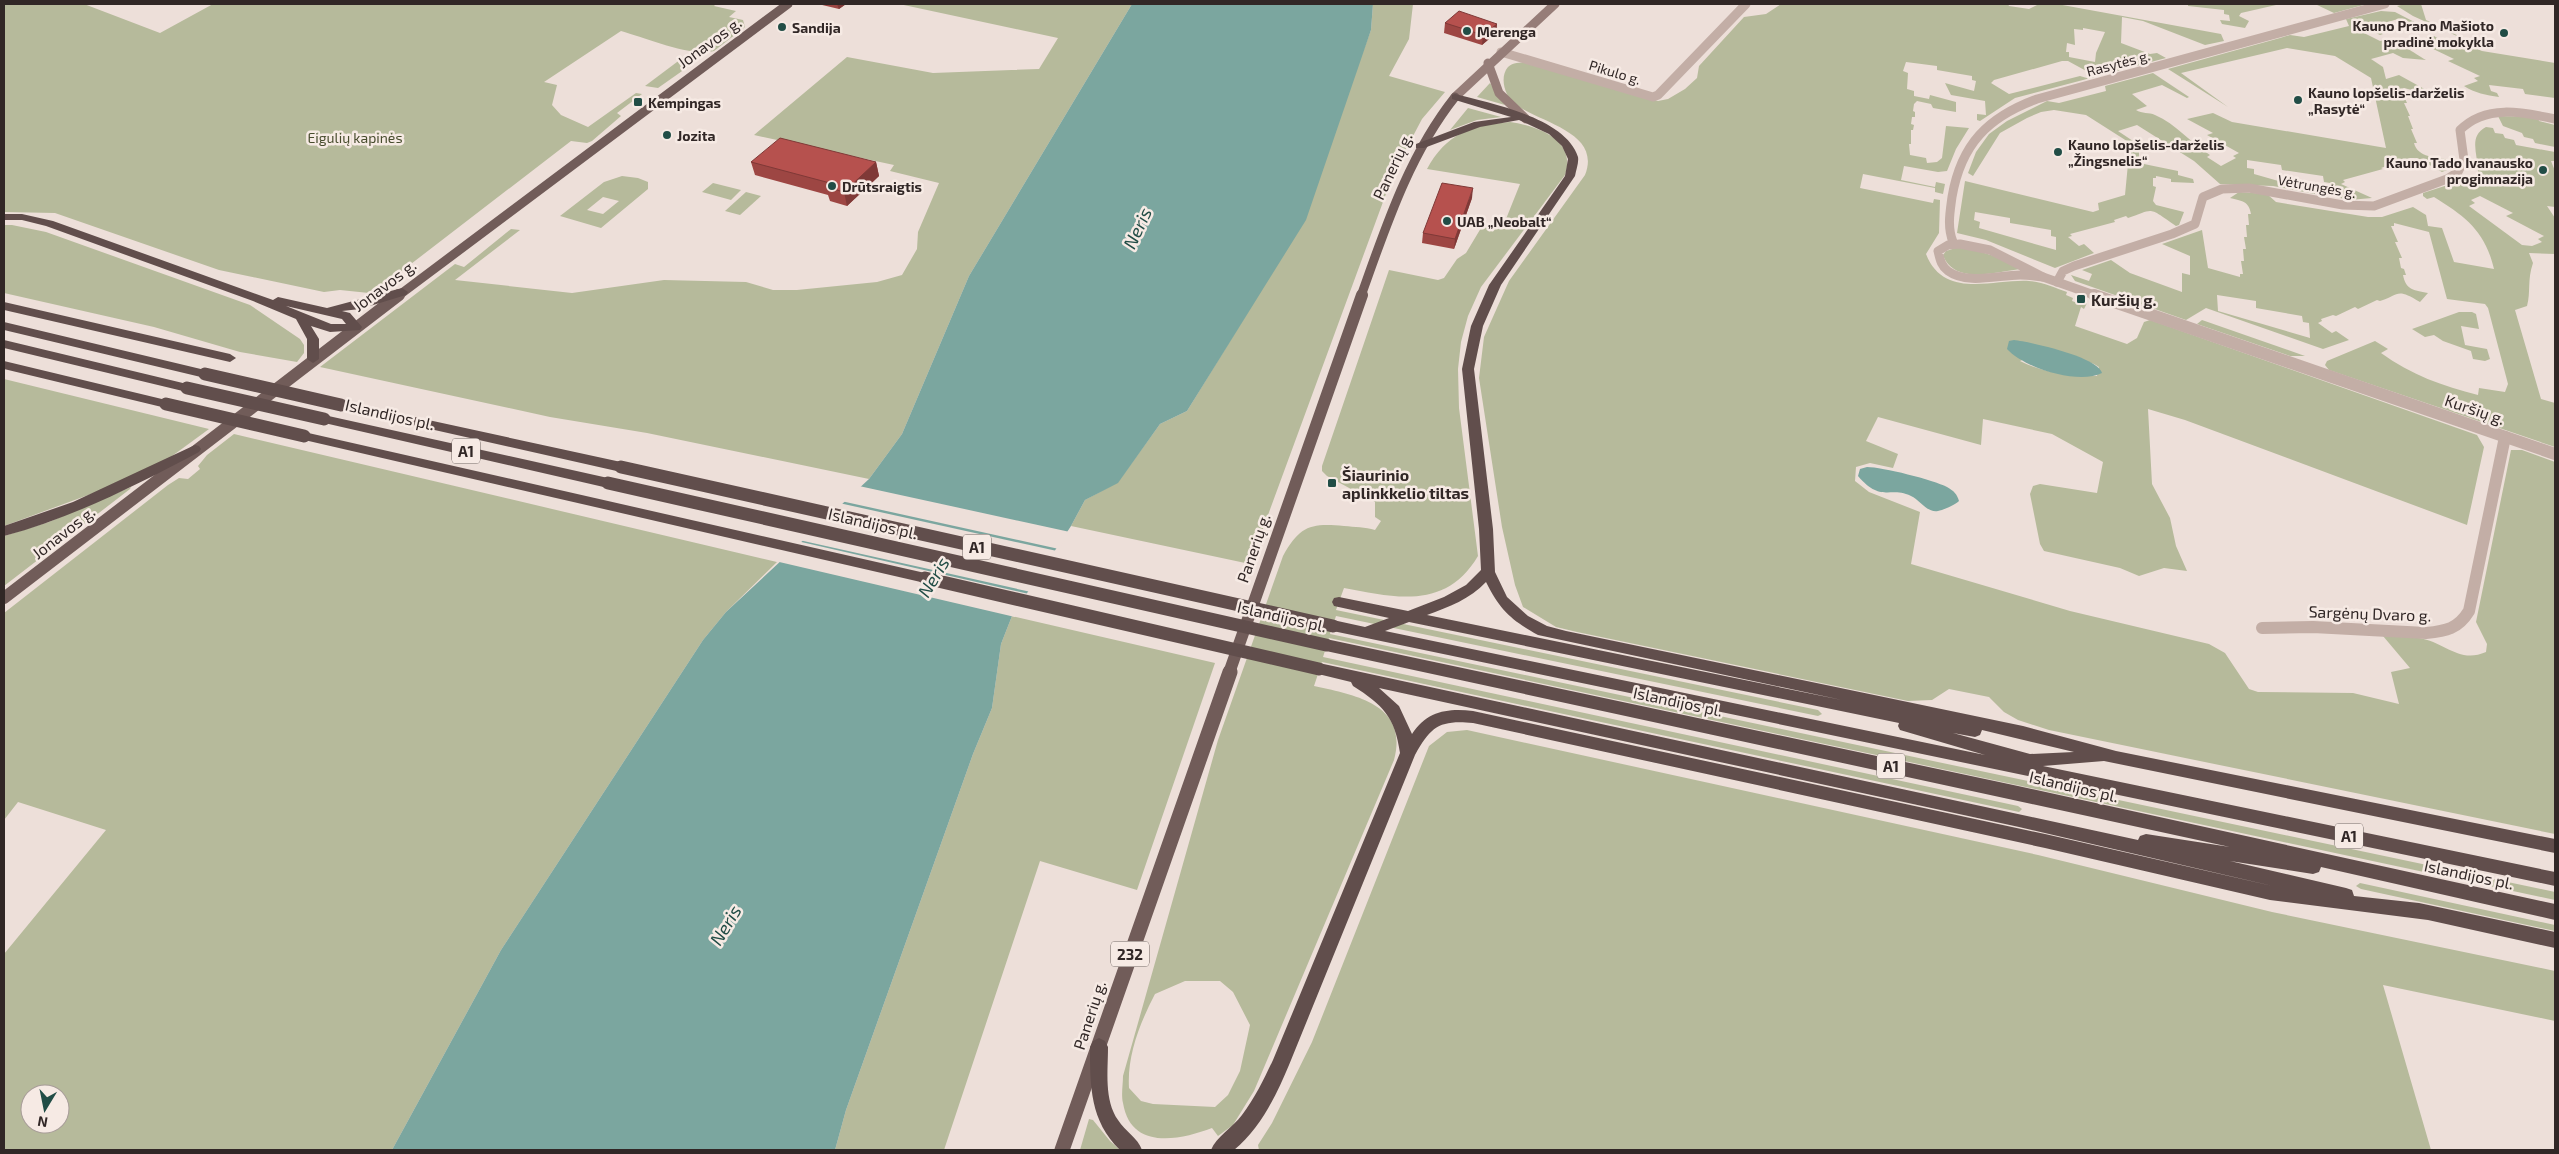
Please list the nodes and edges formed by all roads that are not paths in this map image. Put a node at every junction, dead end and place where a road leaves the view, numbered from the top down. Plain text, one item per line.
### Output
1 (788, 4) edge
2 (1555, 4) edge
3 (1746, 4) edge
4 (2385, 4) edge
5 (1501, 52) junction
6 (1488, 63) junction
7 (1455, 97) junction
8 (1526, 119) junction
9 (2555, 119) edge
10 (1420, 146) junction
11 (4, 217) edge
12 (1953, 242) junction
13 (2043, 277) junction
14 (2056, 282) junction
15 (402, 292) junction
16 (257, 298) junction
17 (4, 306) edge
18 (326, 310) junction
19 (302, 318) junction
20 (4, 326) edge
21 (356, 327) junction
22 (4, 344) edge
23 (230, 358) dead end
24 (313, 360) junction
25 (4, 365) edge
26 (2505, 437) junction
27 (195, 449) junction
28 (2555, 454) edge
29 (4, 531) edge
30 (1488, 572) junction
31 (4, 598) edge
32 (1339, 602) dead end
33 (1436, 606) junction
34 (1388, 613) junction
35 (1407, 617) junction
36 (2262, 628) dead end
37 (1364, 633) junction
38 (1345, 675) junction
39 (1813, 701) junction
40 (1408, 753) junction
41 (2112, 756) junction
42 (2028, 760) junction
43 (1993, 762) junction
44 (2143, 792) junction
45 (2020, 820) junction
46 (2555, 846) edge
47 (2555, 879) edge
48 (2454, 890) junction
49 (2555, 912) edge
50 (2428, 913) junction
51 (2555, 940) edge
52 (1099, 1048) junction
53 (1062, 1150) edge
54 (1132, 1150) edge
55 (1220, 1150) edge

1 - 15 main road, Jonavos g.
2 - 5 main road, Panerių g.
3 - 5 street, Pikulo g.
4 - 12 street, Rasytės g.
5 - 6 main road, Panerių g.
6 - 7 main road, Panerių g.
6 - 8 main road
7 - 8 highway
7 - 10 main road, Panerių g.
8 - 10 highway
8 - 30 highway
9 - 14 street, Vėtrungės g.
10 - 52 main road, Panerių g. / 232
11 - 16 highway
12 - 13 street, Kuršių g.
12 - 13 street, Kuršių g.
13 - 14 street, Kuršių g.
14 - 26 street, Kuršių g.
15 - 18 highway
15 - 21 main road, Jonavos g.
16 - 18 highway
16 - 19 highway
17 - 23 highway
18 - 21 highway
19 - 21 highway
19 - 24 highway
20 - 37 highway, Islandijos pl. / A1, bridge
21 - 24 main road, Jonavos g.
22 - 48 highway, Islandijos pl. / A1, bridge
24 - 27 main road, Jonavos g.
25 - 38 highway, bridge
26 - 28 street, Kuršių g.
26 - 36 street, Sargėnų Dvaro g.
27 - 29 highway
27 - 31 main road, Jonavos g.
30 - 33 highway
30 - 41 highway
32 - 34 highway
33 - 34 highway
33 - 35 highway
34 - 35 highway
35 - 37 highway
35 - 39 highway
37 - 43 highway, Islandijos pl. / A1
38 - 40 highway
38 - 45 highway
39 - 41 highway
39 - 42 highway
40 - 50 highway
40 - 55 highway
41 - 42 highway
41 - 46 highway
42 - 43 highway
42 - 44 highway
43 - 44 highway, Islandijos pl. / A1
44 - 47 highway, Islandijos pl. / A1
45 - 48 highway
45 - 50 highway
48 - 49 highway, Islandijos pl. / A1
50 - 51 highway
52 - 53 main road, Panerių g. / 232
52 - 54 highway

